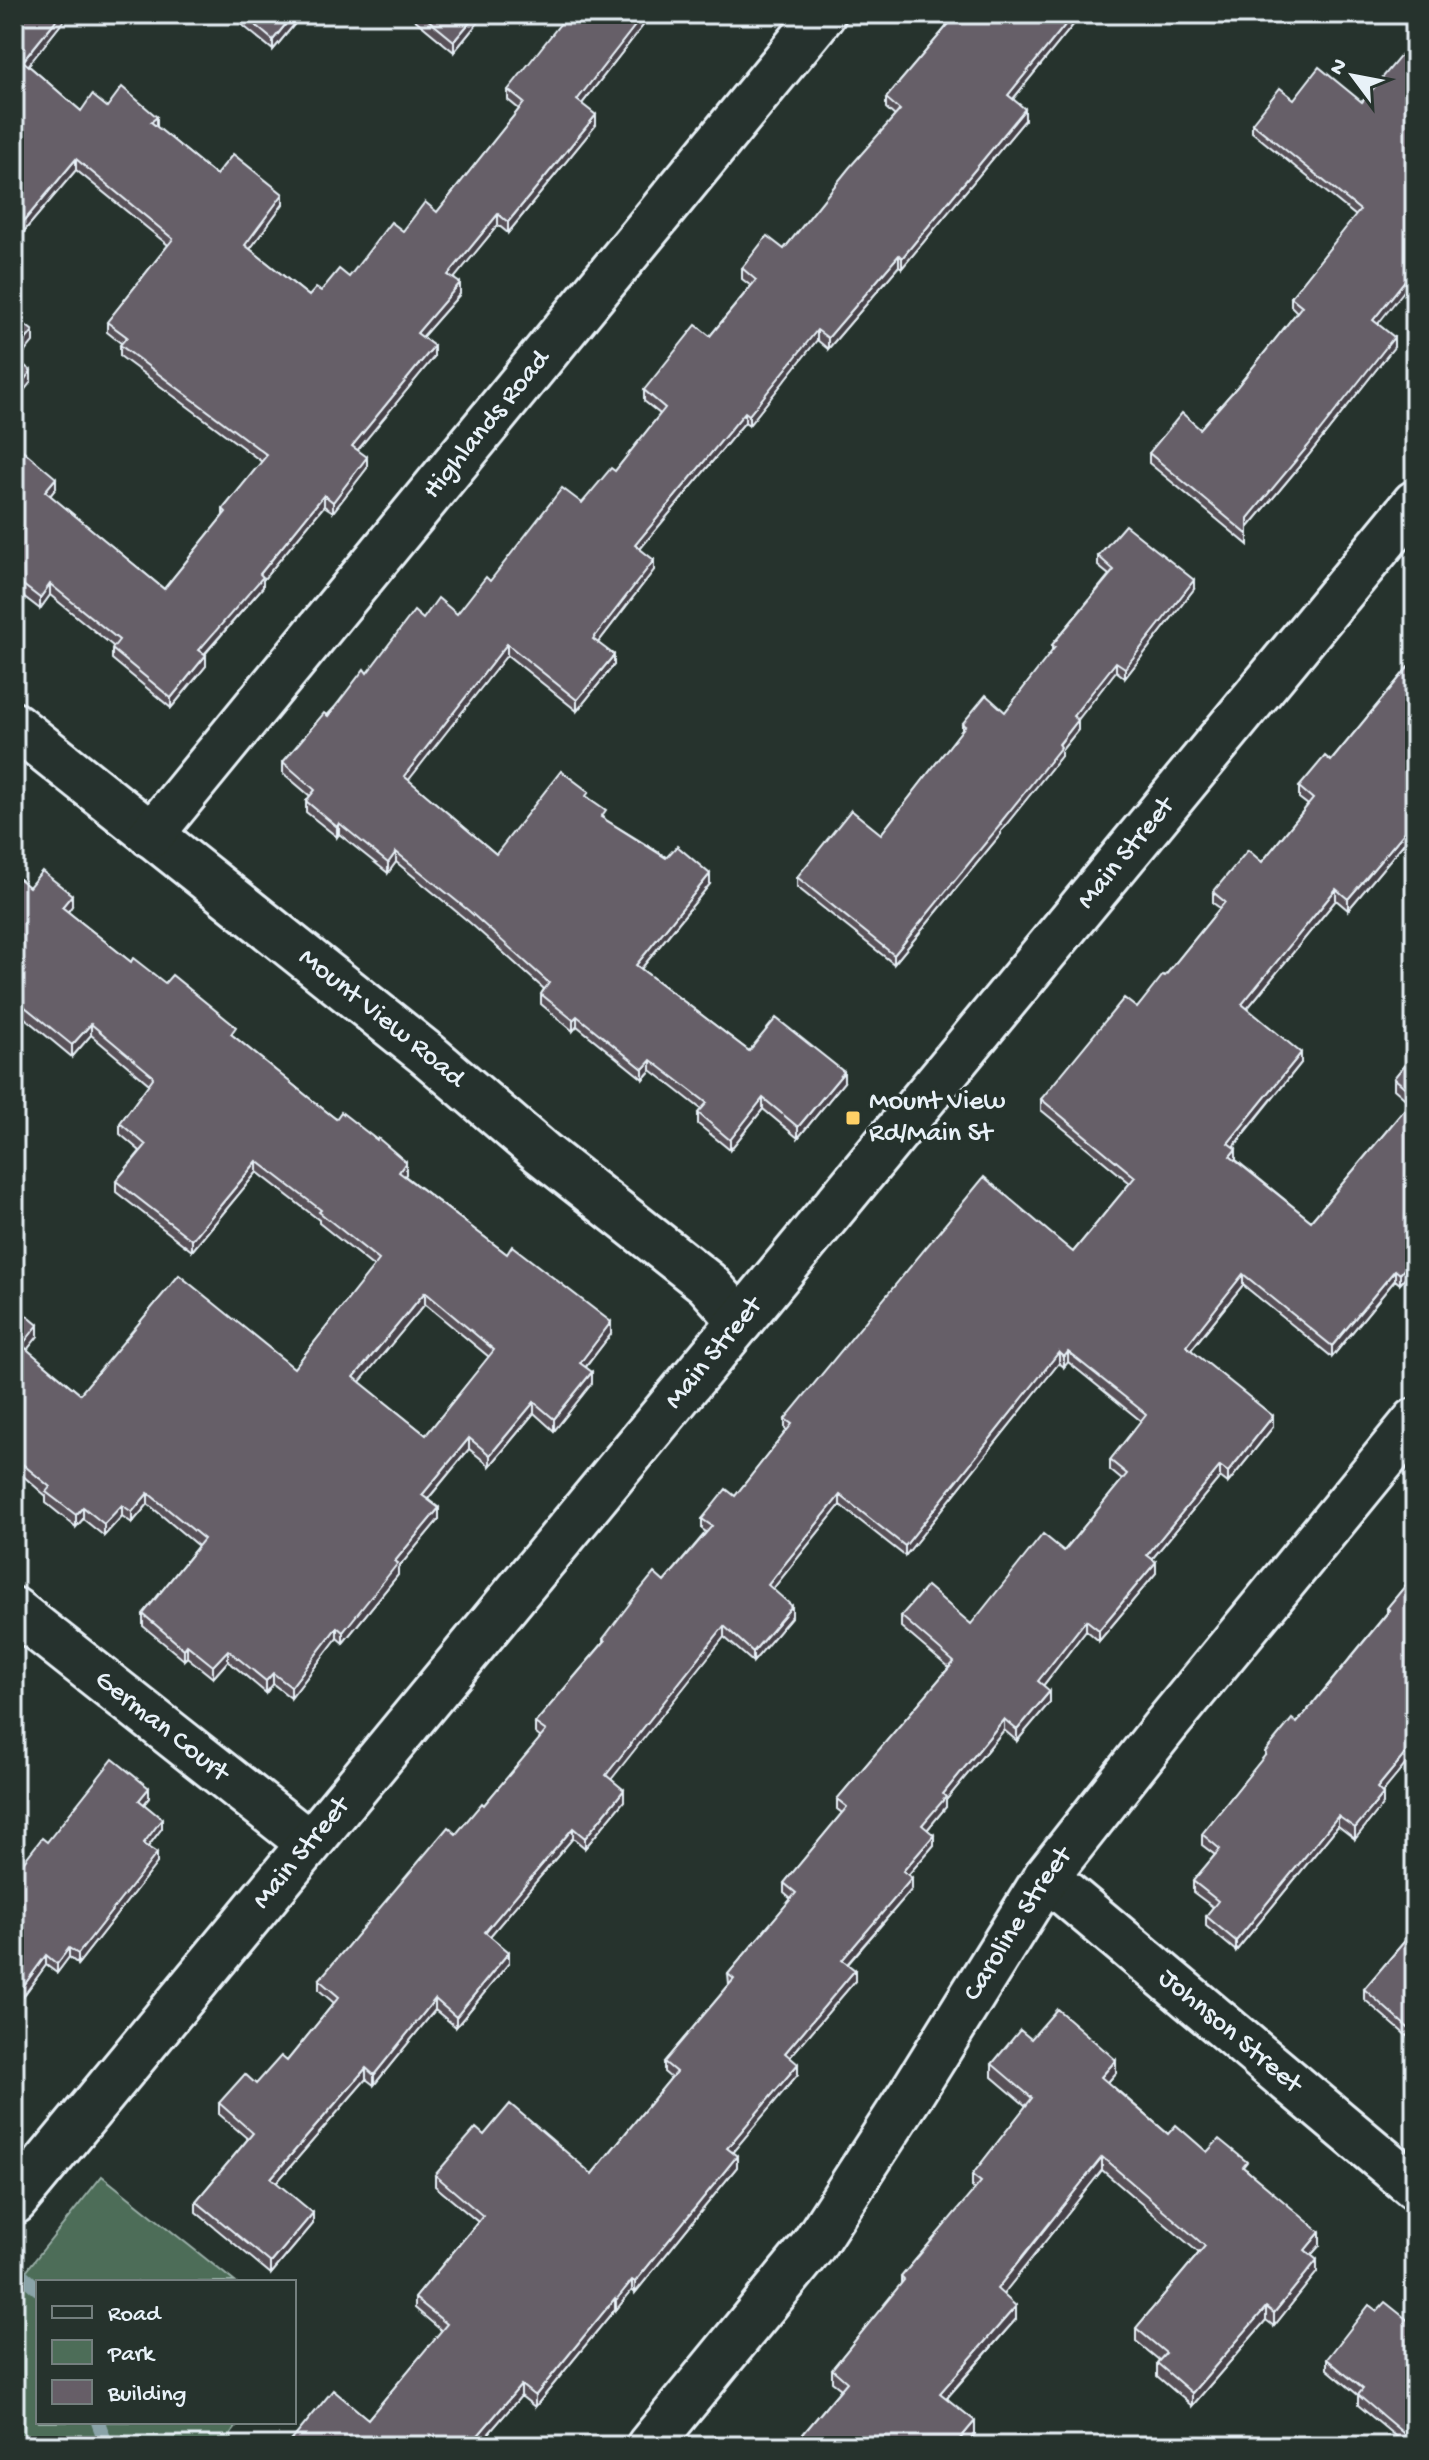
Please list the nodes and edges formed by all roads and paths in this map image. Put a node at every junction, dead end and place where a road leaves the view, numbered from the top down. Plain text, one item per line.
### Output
1 (823, 14) edge
2 (1415, 503) edge
3 (14, 725) edge
4 (151, 835) junction
5 (741, 1321) junction
6 (1415, 1421) edge
7 (14, 1610) edge
8 (309, 1843) junction
9 (1046, 1877) junction
10 (1415, 2187) edge
11 (17, 2199) edge
12 (649, 2446) edge

1 - 4 street, Highlands Road
2 - 5 street, Main Street
3 - 4 street, Mount View Road
4 - 5 street, Mount View Road
5 - 8 street, Main Street
6 - 9 street, Caroline Street
7 - 8 street, German Court
8 - 11 street, Main Street
9 - 10 street, Johnson Street
9 - 12 street, Caroline Street

